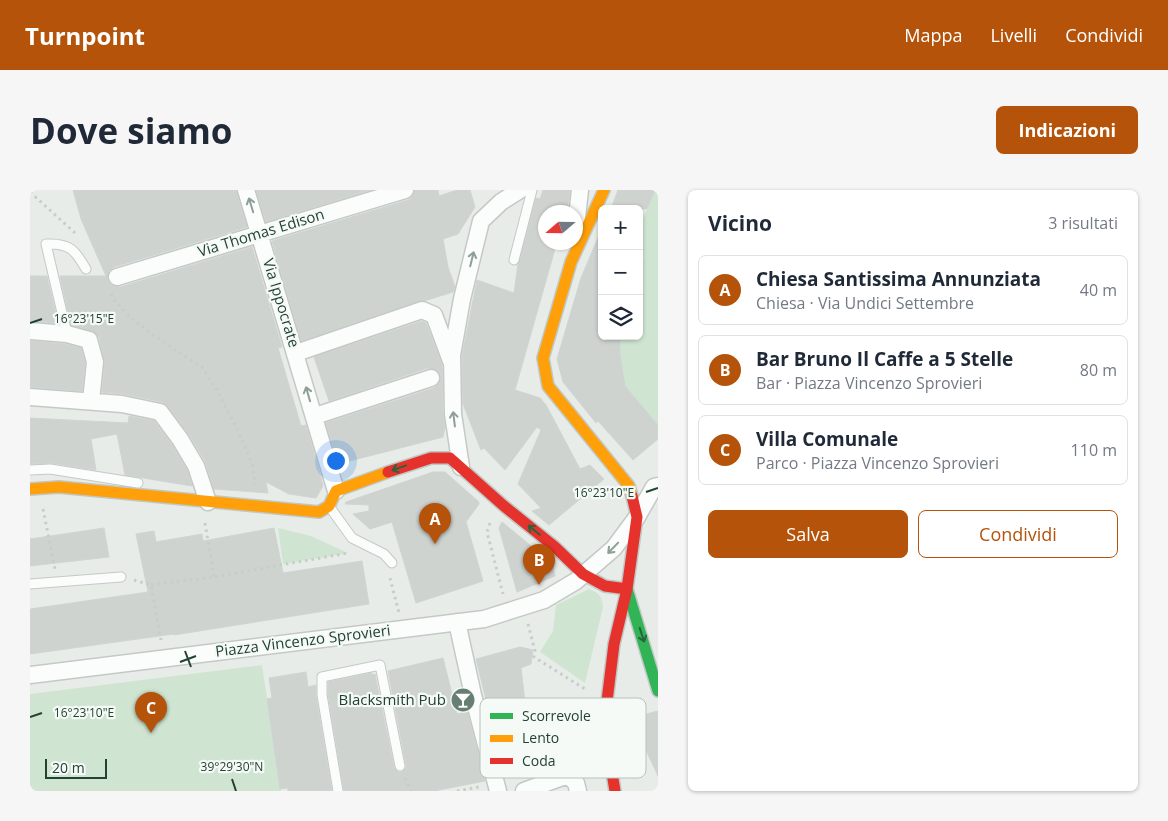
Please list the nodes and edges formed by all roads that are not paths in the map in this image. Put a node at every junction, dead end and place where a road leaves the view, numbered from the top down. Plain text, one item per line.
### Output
1 (246, 190) edge
2 (405, 190) edge
3 (520, 190) edge
4 (532, 190) edge
5 (580, 190) edge
6 (604, 190) edge
7 (578, 205) edge
8 (259, 234) junction
9 (573, 250) edge
10 (514, 260) dead end
11 (571, 262) junction
12 (86, 269) dead end
13 (117, 276) dead end
14 (30, 331) edge
15 (67, 334) junction
16 (296, 353) junction
17 (453, 365) junction
18 (431, 378) dead end
19 (30, 397) edge
20 (91, 401) junction
21 (315, 416) junction
22 (461, 467) junction
23 (30, 470) edge
24 (148, 485) dead end
25 (658, 486) edge
26 (35, 489) edge
27 (186, 490) dead end
28 (207, 497) junction
29 (332, 498) junction
30 (637, 517) junction
31 (392, 563) dead end
32 (583, 574) junction
33 (121, 577) road end
34 (30, 584) edge
35 (627, 589) junction
36 (457, 622) junction
37 (30, 675) edge
38 (658, 691) edge
39 (607, 698) edge
40 (480, 719) edge
41 (400, 766) dead end
42 (560, 778) edge
43 (571, 778) edge
44 (338, 791) edge
45 (524, 791) edge
46 (578, 791) edge

8 -> 1 street, Via Ippocrate
2 - 8 street, Via Thomas Edison
17 -> 3 street
4 - 10 lane
5 - 7 street
6 - 11 street
8 - 13 street, Via Thomas Edison
8 - 16 street, Via Ippocrate
9 - 11 street
11 - 30 street
12 - 15 lane
14 - 15 street
15 - 20 street
16 - 17 street
21 -> 16 street, Via Ippocrate
22 -> 17 street
18 - 21 street
19 - 20 street
20 - 28 street
21 - 29 street, Via Ippocrate
22 -> 29 street
32 -> 22 street
23 - 24 lane
25 - 30 street, Piazza Vincenzo Sprovieri
26 - 28 street
27 - 28 lane
28 - 29 street
29 - 31 lane
30 -> 32 street, Piazza Vincenzo Sprovieri
30 - 35 street
32 - 35 street
32 - 36 street, Piazza Vincenzo Sprovieri
33 - 34 lane
35 -> 38 street
35 - 39 street
36 - 37 street, Piazza Vincenzo Sprovieri
36 - 40 street
41 - 44 lane
42 - 45 street
43 - 46 street

